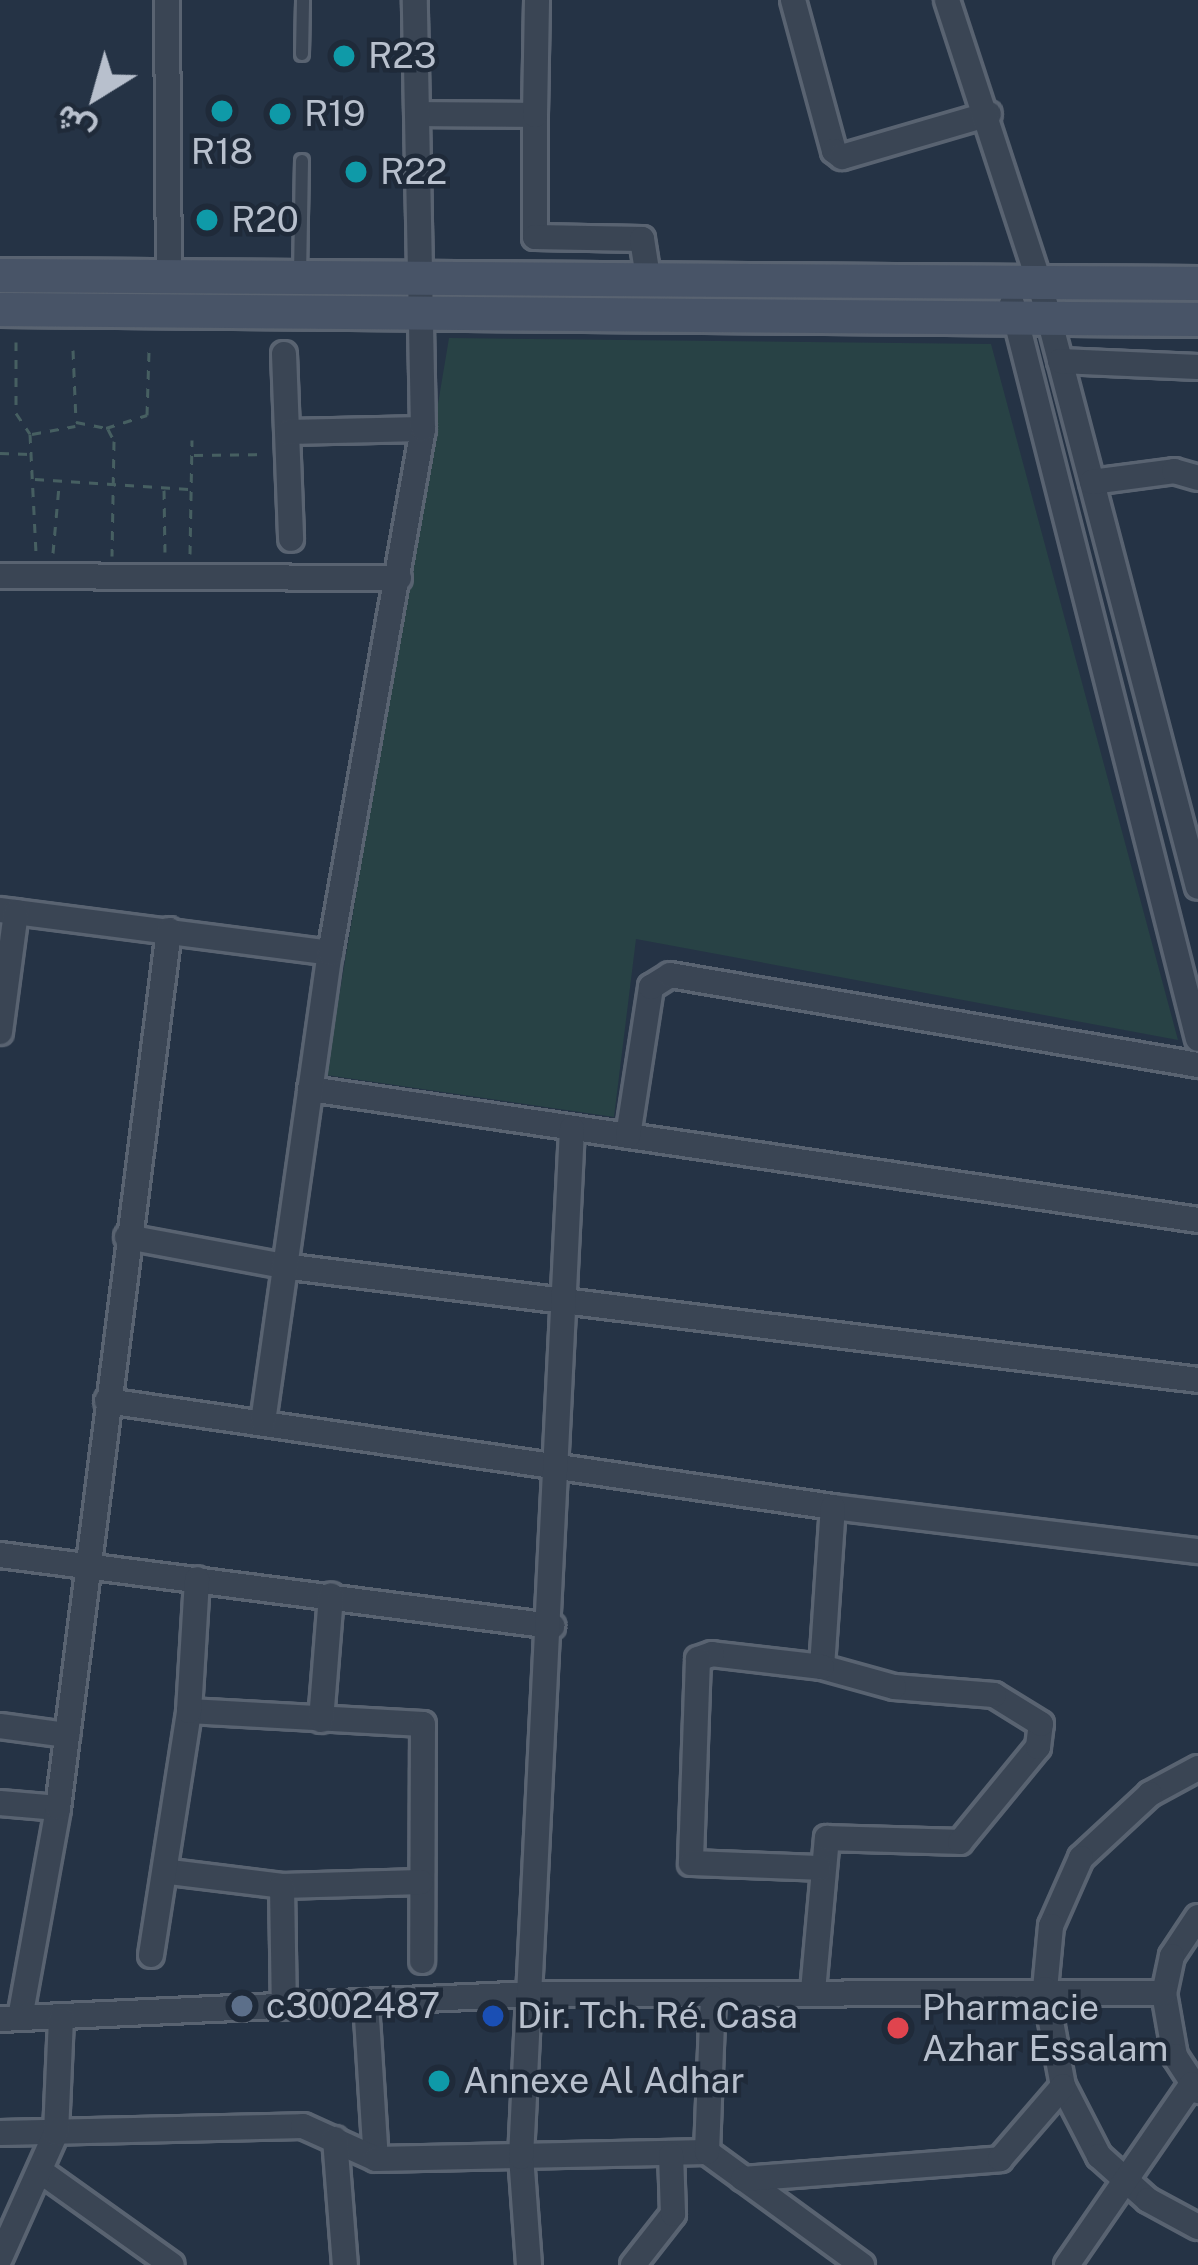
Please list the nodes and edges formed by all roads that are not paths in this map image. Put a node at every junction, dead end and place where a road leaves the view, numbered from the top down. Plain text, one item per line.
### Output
1 (167, 0) edge
2 (302, 0) edge
3 (415, 0) edge
4 (537, 0) edge
5 (793, 0) edge
6 (947, 0) edge
7 (302, 54) dead end
8 (420, 114) junction
9 (989, 114) junction
10 (535, 115) junction
11 (302, 161) dead end
12 (535, 237) junction
13 (0, 275) edge
14 (300, 276) junction
15 (422, 276) junction
16 (534, 276) junction
17 (169, 277) junction
18 (648, 277) junction
19 (1026, 284) junction
20 (1198, 284) edge
21 (0, 309) edge
22 (423, 311) junction
23 (1011, 318) junction
24 (1048, 318) junction
25 (1198, 319) edge
26 (284, 354) dead end
27 (1060, 361) junction
28 (1198, 367) edge
29 (423, 429) junction
30 (288, 443) junction
31 (1198, 478) edge
32 (1092, 482) junction
33 (291, 539) dead end
34 (0, 576) edge
35 (399, 578) junction
36 (1198, 887) edge
37 (8, 911) edge
38 (169, 929) junction
39 (330, 953) junction
40 (0, 1032) edge
41 (1198, 1040) edge
42 (1198, 1065) edge
43 (310, 1089) junction
44 (572, 1127) junction
45 (628, 1136) junction
46 (1198, 1220) edge
47 (128, 1237) junction
48 (284, 1266) junction
49 (565, 1298) junction
50 (1198, 1380) edge
51 (107, 1401) junction
52 (263, 1422) junction
53 (556, 1466) junction
54 (832, 1508) junction
55 (1198, 1551) edge
56 (0, 1555) edge
57 (88, 1564) junction
58 (196, 1580) junction
59 (331, 1595) junction
60 (552, 1626) junction
61 (822, 1667) junction
62 (190, 1711) junction
63 (321, 1720) junction
64 (0, 1726) edge
65 (67, 1735) junction
66 (1198, 1768) edge
67 (0, 1803) edge
68 (58, 1808) junction
69 (819, 1868) junction
70 (170, 1872) junction
71 (421, 1882) junction
72 (282, 1886) junction
73 (1198, 1917) edge
74 (151, 1955) dead end
75 (422, 1961) dead end
76 (1045, 1989) junction
77 (813, 1991) junction
78 (1164, 1993) junction
79 (532, 1994) junction
80 (713, 1998) junction
81 (366, 2002) junction
82 (284, 2007) junction
83 (10, 2019) edge
84 (61, 2019) junction
85 (1063, 2086) junction
86 (1195, 2087) edge
87 (0, 2133) edge
88 (56, 2133) junction
89 (334, 2139) junction
90 (707, 2152) junction
91 (671, 2155) junction
92 (521, 2157) junction
93 (376, 2158) junction
94 (43, 2173) junction
95 (743, 2179) junction
96 (1122, 2182) junction
97 (1198, 2227) edge
98 (0, 2258) edge
99 (1078, 2262) edge
100 (172, 2265) edge
101 (345, 2265) edge
102 (529, 2265) edge
103 (633, 2265) edge
104 (862, 2265) edge

1 - 17 street
2 - 7 lane
3 - 8 street
4 - 10 street
5 - 9 street
6 - 9 street
8 - 10 street
8 - 15 street
9 - 19 street
10 - 12 street
11 - 14 lane
12 - 16 street
12 - 18 street
13 - 17 street
14 - 15 street
14 - 17 street
15 - 16 street
15 - 22 street
16 - 18 street
18 - 19 street
19 - 20 street
19 - 23 street
19 - 24 street
21 - 22 street
22 - 23 street
22 - 29 street
23 - 24 street
23 - 41 street
24 - 25 street
24 - 27 street
26 - 30 street
27 - 28 street
27 - 32 street
29 - 30 street
29 - 35 street
30 - 33 street
31 - 32 street
32 - 36 street
34 - 35 street
35 - 39 street
37 - 38 street
37 - 40 street
38 - 39 street
38 - 47 street
39 - 43 street
42 - 45 street
43 - 44 street
43 - 48 street
44 - 45 street
44 - 49 street
45 - 46 street
47 - 48 street
47 - 51 street
48 - 49 street
48 - 52 street
49 - 50 street
49 - 53 street
51 - 52 street
51 - 57 street
52 - 53 street
53 - 54 street
53 - 60 street
54 - 55 street
54 - 61 street
56 - 57 street
57 - 58 street
57 - 65 street
58 - 59 street
58 - 62 street
59 - 60 street
59 - 63 street
60 - 79 street
61 - 69 street
61 - 69 street
62 - 63 street
62 - 70 street
63 - 71 street
64 - 65 street
65 - 68 street
66 - 76 street
67 - 68 street
68 - 83 street
69 - 77 street
70 - 72 street
70 - 74 street
71 - 72 street
71 - 75 street
72 - 82 street
73 - 78 street
76 - 77 street
76 - 78 street
76 - 85 street
77 - 80 street
78 - 86 street
79 - 80 street
79 - 81 street
79 - 92 street
80 - 90 street
81 - 82 street
81 - 93 street
82 - 84 street
83 - 84 street
84 - 88 street
85 - 95 street
85 - 96 street
86 - 96 street
87 - 88 street
88 - 89 street
88 - 94 street
89 - 93 street
89 - 101 street
90 - 91 street
90 - 95 street
91 - 92 street
91 - 103 street
92 - 93 street
92 - 102 street
94 - 98 street
94 - 100 street
95 - 104 street
96 - 97 street
96 - 99 street

